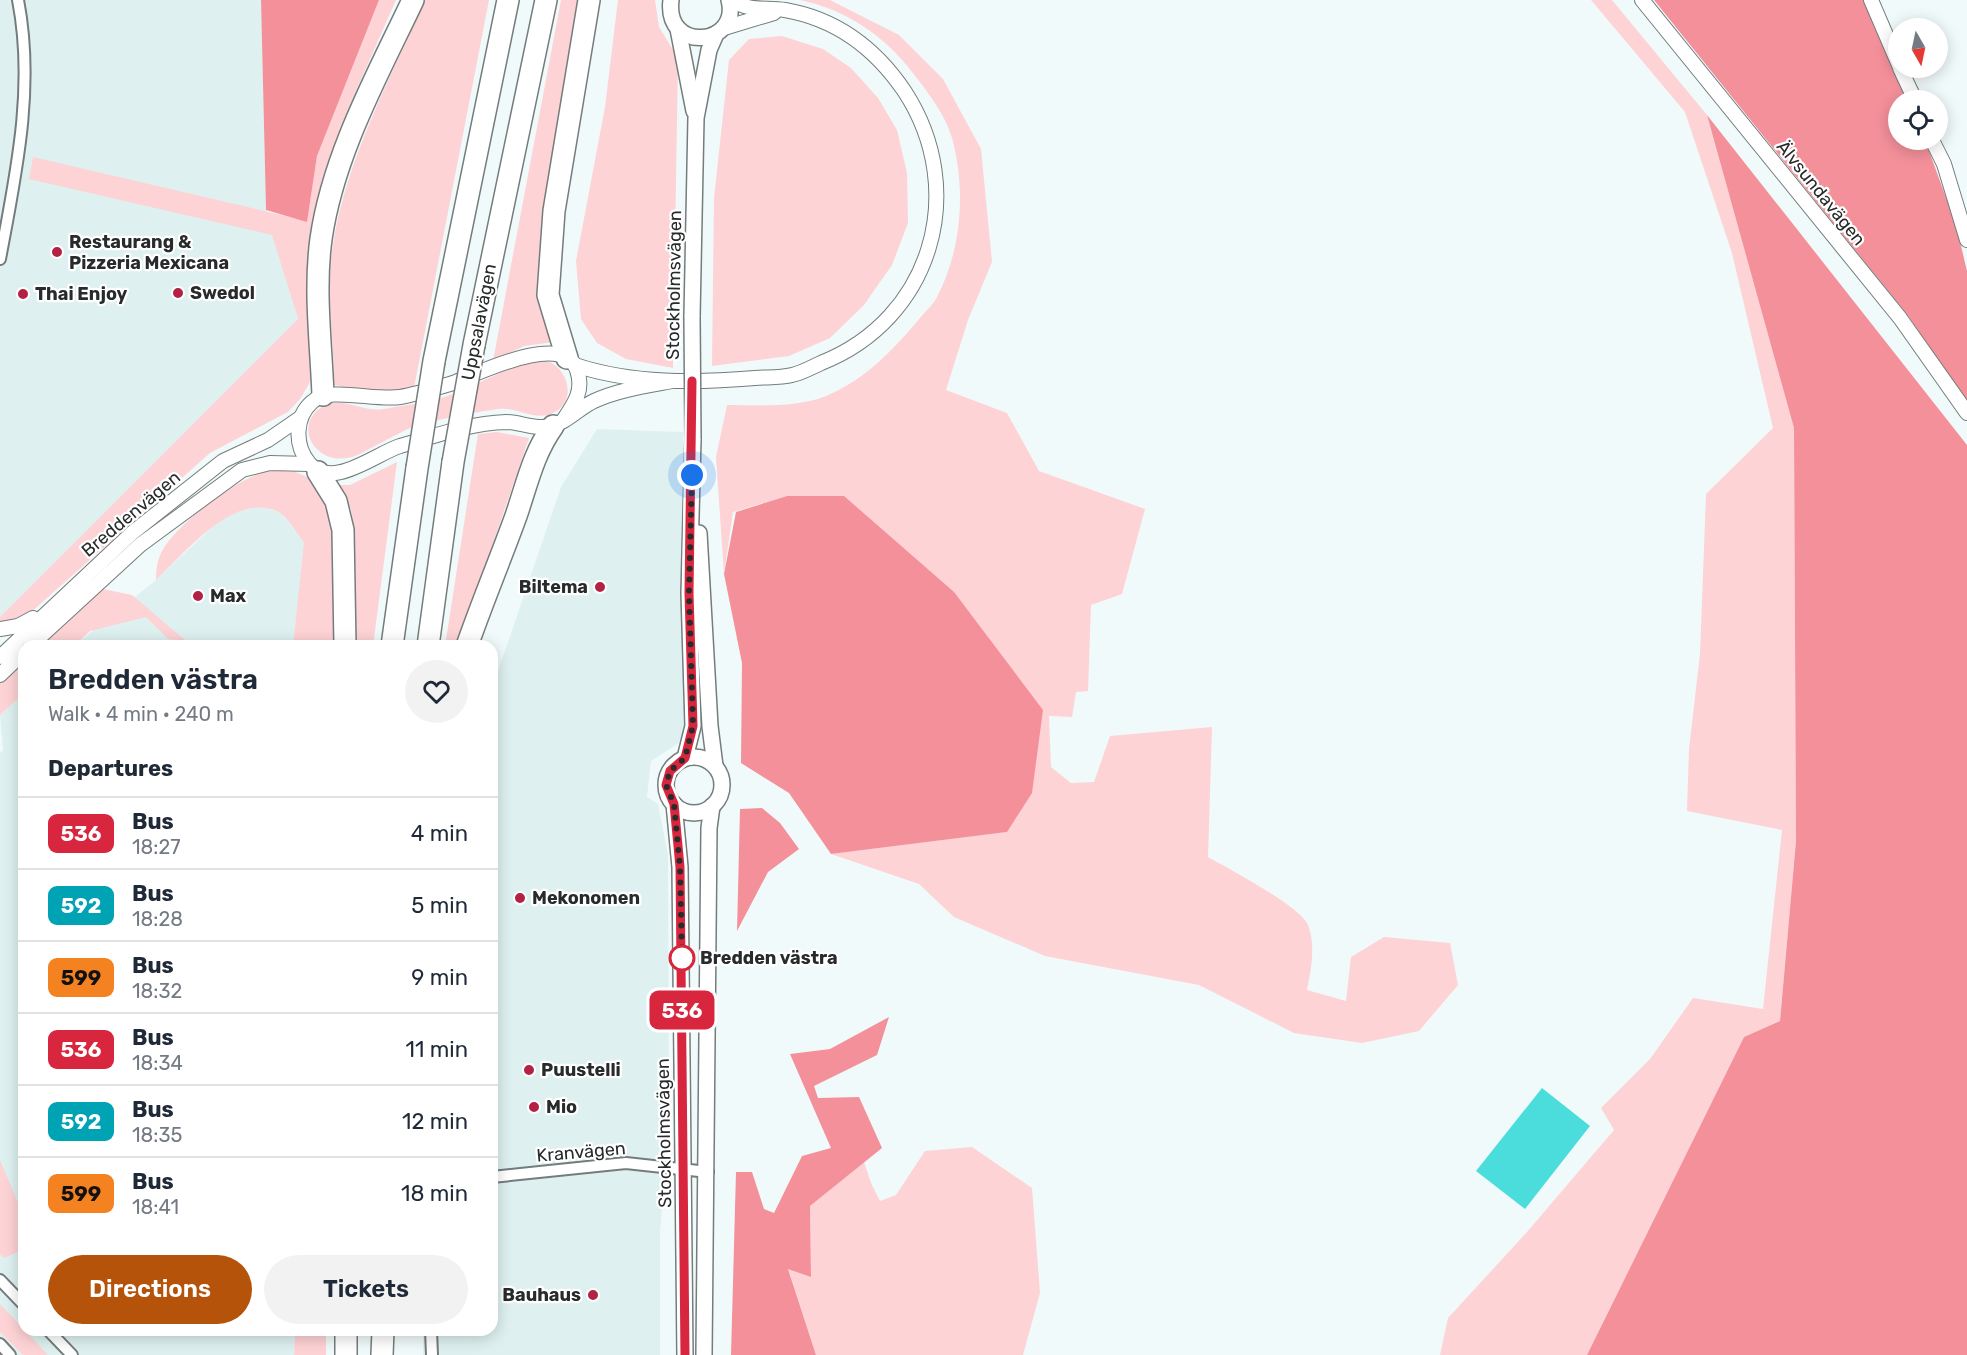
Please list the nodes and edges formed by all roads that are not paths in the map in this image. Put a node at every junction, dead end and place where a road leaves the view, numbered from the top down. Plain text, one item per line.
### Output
1 (18, 0) edge
2 (413, 0) edge
3 (508, 0) edge
4 (546, 0) edge
5 (589, 0) edge
6 (671, 0) edge
7 (731, 0) edge
8 (1642, 0) edge
9 (1871, 0) edge
10 (785, 10) junction
11 (678, 29) junction
12 (720, 31) junction
13 (1888, 40) edge
14 (696, 118) junction
15 (1937, 150) edge
16 (1967, 240) edge
17 (0, 259) edge
18 (571, 361) junction
19 (673, 381) junction
20 (323, 395) junction
21 (1967, 413) edge
22 (300, 418) junction
23 (558, 423) junction
24 (693, 445) junction
25 (314, 468) junction
26 (53, 607) junction
27 (0, 628) edge
28 (19, 640) edge
29 (37, 640) edge
30 (345, 640) edge
31 (393, 640) edge
32 (429, 640) edge
33 (469, 640) edge
34 (18, 641) edge
35 (4, 655) edge
36 (0, 673) edge
37 (685, 758) junction
38 (715, 766) junction
39 (674, 804) junction
40 (712, 806) junction
41 (685, 1169) junction
42 (708, 1172) junction
43 (498, 1176) edge
44 (0, 1280) edge
45 (18, 1299) edge
46 (54, 1336) edge
47 (346, 1336) edge
48 (383, 1336) edge
49 (431, 1336) edge
50 (0, 1344) edge
51 (10, 1355) edge
52 (72, 1355) edge
53 (346, 1355) edge
54 (382, 1355) edge
55 (432, 1355) edge
56 (685, 1355) edge
57 (704, 1355) edge

1 - 17 street
2 - 20 highway
3 - 31 highway, Uppsalavägen, bridge
4 - 32 highway, Uppsalavägen, bridge
5 - 18 highway
6 - 11 main road, Stockholmsvägen
7 - 10 street
7 - 12 main road, Stockholmsvägen
8 - 21 street, Älvsundavägen
9 - 13 street
10 - 12 street
10 - 19 street
11 - 12 main road
11 - 14 main road, Stockholmsvägen
12 - 14 main road, Stockholmsvägen
14 - 24 main road, Stockholmsvägen, bridge
15 - 16 street
18 - 19 street
18 - 20 street
18 - 23 street
19 - 23 street
20 - 22 street, Breddenvägen
22 - 25 street
22 - 26 street, Breddenvägen
23 - 25 street, Breddenvägen
23 - 33 highway
24 - 37 main road, Stockholmsvägen
24 - 38 main road, Stockholmsvägen
25 - 29 street, Breddenvägen
25 - 30 highway
26 - 27 street
26 - 28 street, Breddenvägen
34 - 35 street, Breddenvägen
35 - 36 street, Breddenvägen
37 - 38 main road
37 - 39 main road, Stockholmsvägen
38 - 40 main road, Stockholmsvägen
39 - 40 main road
39 - 41 main road, Stockholmsvägen
40 - 42 main road, Stockholmsvägen
41 - 42 street, Kranvägen
41 - 43 street, Kranvägen
41 - 56 main road, Stockholmsvägen
42 - 57 main road, Stockholmsvägen
44 - 45 street
46 - 52 street
47 - 53 highway
48 - 54 highway
49 - 55 street
50 - 51 street

